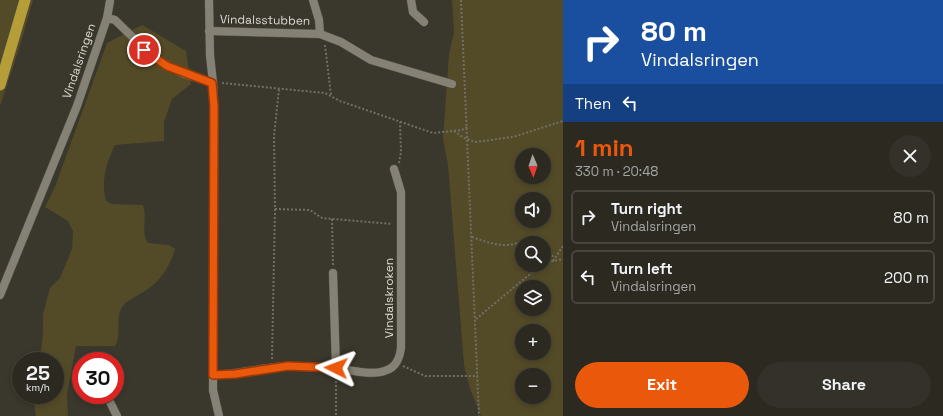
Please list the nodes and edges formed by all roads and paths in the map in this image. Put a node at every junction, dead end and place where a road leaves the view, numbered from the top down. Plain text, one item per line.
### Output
1 (25, 0) edge
2 (209, 0) edge
3 (313, 0) edge
4 (411, 0) edge
5 (461, 0) edge
6 (110, 1) dead end
7 (107, 18) junction
8 (424, 22) dead end
9 (209, 31) junction
10 (323, 35) junction
11 (212, 83) junction
12 (452, 84) dead end
13 (0, 85) edge
14 (279, 89) junction
15 (331, 95) junction
16 (563, 121) edge
17 (400, 122) junction
18 (468, 127) junction
19 (454, 131) junction
20 (468, 139) junction
21 (394, 169) joint
22 (275, 209) junction
23 (332, 218) junction
24 (401, 225) junction
25 (472, 237) junction
26 (515, 244) edge
27 (563, 246) edge
28 (551, 252) edge
29 (563, 259) edge
30 (553, 261) junction
31 (532, 272) edge
32 (333, 273) joint
33 (0, 295) edge
34 (476, 320) junction
35 (396, 363) junction
36 (271, 368) junction
37 (336, 368) junction
38 (213, 375) junction
39 (478, 376) junction
40 (111, 404) edge
41 (117, 416) edge
42 (219, 416) edge
43 (336, 416) edge
44 (479, 416) edge

1 - 13 highway
2 - 9 street
3 - 10 street, Vindalsstubben
4 - 8 street
5 - 18 path
6 - 7 street
7 - 11 street, Vindalsringen
7 - 33 street, Vindalsringen
9 - 10 street, Vindalsstubben
9 - 11 street
10 - 12 street, Vindalsstubben
10 - 15 path
11 - 14 path
11 - 38 street
14 - 15 path
14 - 22 path
15 - 17 path
16 - 20 path
17 - 19 path
17 - 21 path
18 - 19 path
18 - 20 path
19 - 20 path
20 - 25 path
21 - 24 street, Vindalskroken
22 - 23 path
22 - 36 path
23 - 24 path
23 - 32 path
24 - 35 street, Vindalskroken
25 - 26 path
25 - 34 path
27 - 30 path
28 - 30 path
29 - 30 path
31 - 34 path
32 - 37 street
34 - 39 path
35 - 37 street
35 - 39 path
36 - 37 street
36 - 38 street
37 - 43 path
38 - 42 street
39 - 44 path
40 - 41 street

